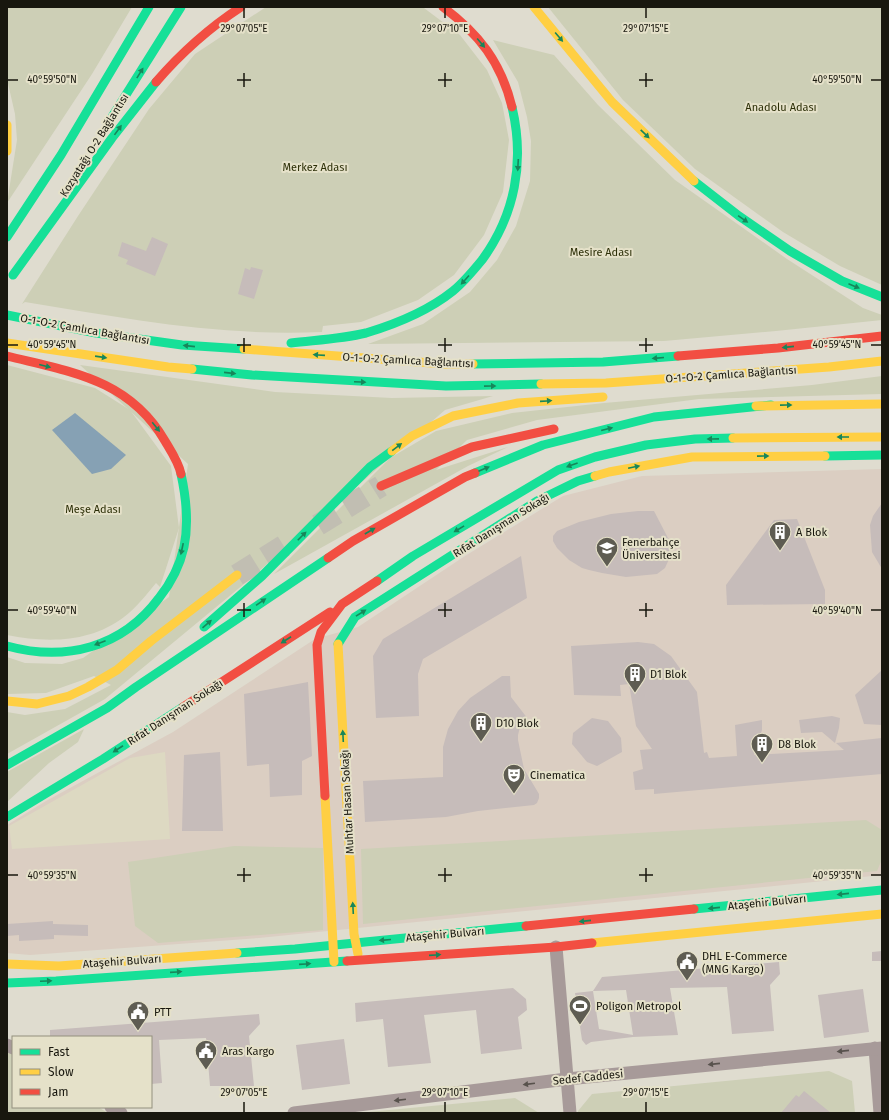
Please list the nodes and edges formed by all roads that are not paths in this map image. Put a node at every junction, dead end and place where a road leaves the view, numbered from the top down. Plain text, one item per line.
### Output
1 (149, 7) edge
2 (181, 7) edge
3 (241, 7) edge
4 (443, 7) edge
5 (534, 7) edge
6 (7, 125) edge
7 (106, 127) dead end
8 (7, 152) edge
9 (89, 154) dead end
10 (7, 237) edge
11 (13, 275) junction
12 (7, 284) edge
13 (882, 297) edge
14 (7, 315) edge
15 (17, 317) junction
16 (882, 336) edge
17 (7, 343) edge
18 (7, 356) edge
19 (882, 361) edge
20 (882, 369) edge
21 (820, 377) dead end
22 (611, 397) dead end
23 (882, 404) edge
24 (771, 405) junction
25 (632, 413) dead end
26 (565, 427) dead end
27 (882, 437) edge
28 (882, 455) edge
29 (381, 486) tunnel mouth
30 (236, 575) tunnel mouth
31 (342, 604) junction
32 (301, 631) junction
33 (329, 638) junction
34 (7, 646) edge
35 (136, 687) junction
36 (7, 701) edge
37 (7, 765) edge
38 (7, 817) edge
39 (882, 890) edge
40 (882, 914) edge
41 (564, 929) junction
42 (357, 943) junction
43 (334, 945) junction
44 (556, 947) junction
45 (358, 960) junction
46 (334, 962) junction
47 (7, 964) edge
48 (7, 982) edge
49 (878, 1048) edge
50 (567, 1079) junction
51 (294, 1113) edge
52 (570, 1113) edge
53 (880, 1113) edge

1 - 10 main road, Kozyatağı O-2 Bağlantısı
7 -> 2 main road, Kozyatağı O-2 Bağlantısı
11 -> 3 main road
4 -> 15 main road
5 -> 13 main road
6 - 8 main road
9 - 11 main road, Kozyatağı O-2 Bağlantısı
11 - 12 main road, Kozyatağı O-2 Bağlantısı
14 - 15 main road, O-1-O-2 Çamlıca Bağlantısı
16 -> 15 main road, O-1-O-2 Çamlıca Bağlantısı
17 -> 19 main road, O-1-O-2 Çamlıca Bağlantısı
18 -> 34 main road
20 - 21 main road
35 -> 22 main road
24 -> 23 main road
24 - 25 main road
35 -> 24 main road
26 - 29 main road
27 -> 31 main road, Rıfat Danışman Sokağı
33 -> 28 main road, Rıfat Danışman Sokağı
30 - 36 main road
31 - 32 main road, Rıfat Danışman Sokağı
31 - 33 main road, Rıfat Danışman Sokağı
32 - 33 main road
32 -> 38 main road, Rıfat Danışman Sokağı
42 -> 33 main road, Muhtar Hasan Sokağı
33 - 43 main road, Muhtar Hasan Sokağı
35 - 37 main road
39 -> 41 main road, Ataşehir Bulvarı
40 - 44 main road, Ataşehir Bulvarı
41 -> 42 main road, Ataşehir Bulvarı
41 - 44 main road
42 - 43 main road, Ataşehir Bulvarı
42 - 45 main road, Muhtar Hasan Sokağı
43 - 46 main road, Muhtar Hasan Sokağı
43 - 47 main road, Ataşehir Bulvarı
45 -> 44 main road, Ataşehir Bulvarı
44 - 50 street
45 - 46 main road, Ataşehir Bulvarı
48 -> 46 main road, Ataşehir Bulvarı
49 -> 50 street, Sedef Caddesi
49 - 53 street
50 -> 51 street, Sedef Caddesi
50 - 52 street

